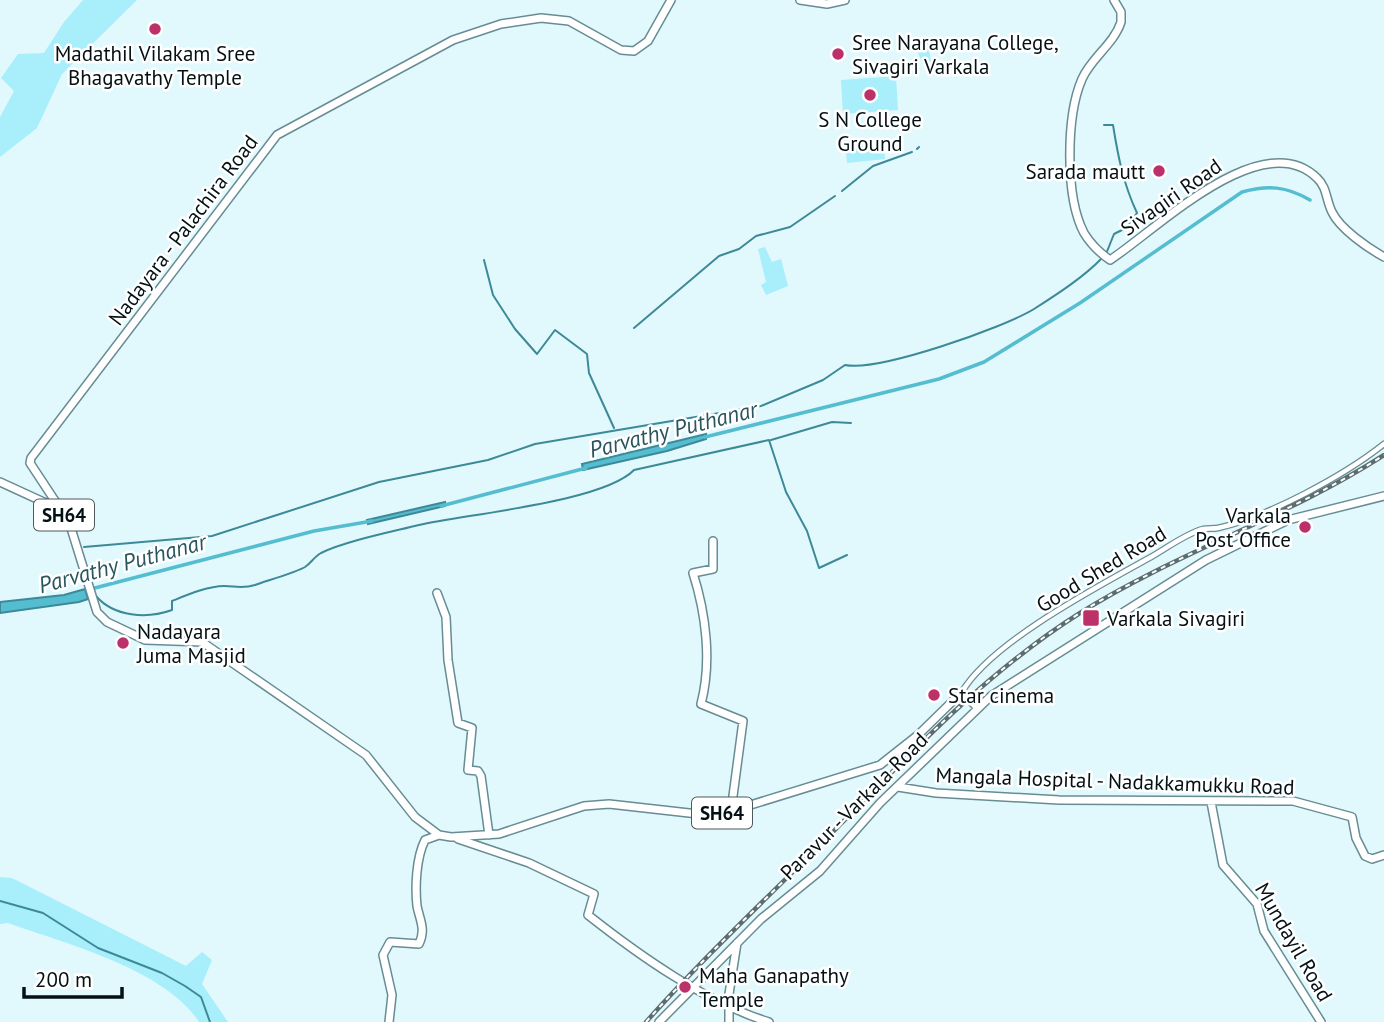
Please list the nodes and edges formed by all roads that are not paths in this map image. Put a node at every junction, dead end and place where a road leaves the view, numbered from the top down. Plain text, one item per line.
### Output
1 (671, 0) edge
2 (800, 0) edge
3 (845, 0) edge
4 (1114, 0) edge
5 (1384, 257) edge
6 (1384, 443) edge
7 (0, 482) edge
8 (1384, 496) edge
9 (51, 502) junction
10 (713, 541) dead end
11 (437, 593) dead end
12 (962, 692) junction
13 (977, 707) junction
14 (898, 787) junction
15 (1211, 802) junction
16 (731, 811) junction
17 (439, 835) junction
18 (489, 835) junction
19 (451, 837) junction
20 (1384, 855) edge
21 (737, 943) junction
22 (693, 985) junction
23 (728, 1005) junction
24 (389, 1022) edge
25 (659, 1022) edge
26 (729, 1022) edge
27 (769, 1022) edge
28 (1321, 1022) edge

1 - 9 main road, Nadayara - Palachira Road
2 - 3 main road
4 - 5 main road, Sivagiri Road
6 - 12 street, Good Shed Road
7 - 9 main road, SH64
8 - 13 main road, Paravur - Varkala Road
9 - 17 main road, Nadayara - Palachira Road / SH64
10 - 16 main road
11 - 18 main road
12 - 13 main road
12 - 16 main road, SH64
13 - 14 main road, Paravur - Varkala Road
14 - 15 main road, Mangala Hospital - Nadakkamukku Road
14 - 21 main road, Paravur - Varkala Road
15 - 20 main road, Mangala Hospital - Nadakkamukku Road
15 - 28 main road, Mundayil Road
16 - 18 main road, SH64
17 - 19 main road, SH64
17 - 24 main road
18 - 19 main road, SH64
19 - 22 main road
21 - 22 main road, Paravur - Varkala Road
21 - 23 main road
22 - 23 main road
22 - 25 main road, Paravur - Varkala Road
23 - 26 main road
23 - 27 main road

